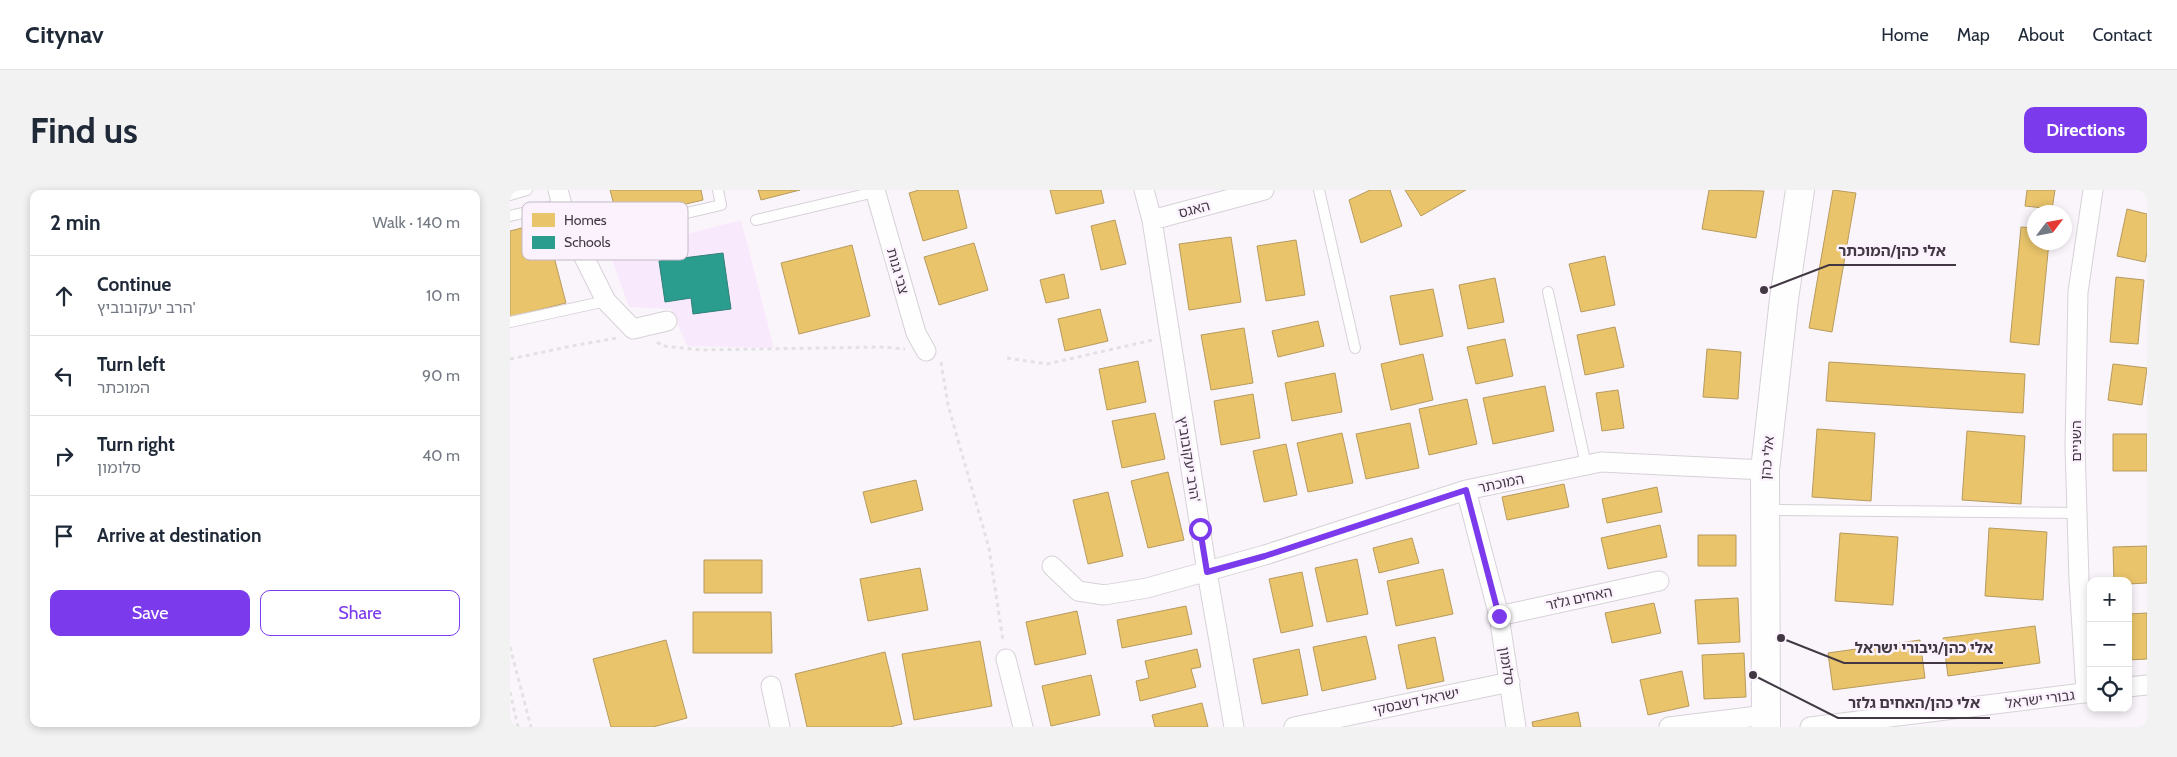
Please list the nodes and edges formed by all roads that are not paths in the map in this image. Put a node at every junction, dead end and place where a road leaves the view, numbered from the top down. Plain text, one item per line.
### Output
1 (527, 190) edge
2 (718, 190) edge
3 (1144, 190) edge
4 (1264, 190) edge
5 (1319, 190) edge
6 (1800, 190) edge
7 (2093, 190) edge
8 (875, 191) edge
9 (510, 195) edge
10 (560, 197) edge
11 (547, 202) edge
12 (522, 211) edge
13 (688, 213) edge
14 (510, 216) edge
15 (756, 220) dead end
16 (1152, 220) junction
17 (586, 260) edge
18 (1548, 292) dead end
19 (606, 301) junction
20 (667, 321) dead end
21 (510, 322) edge
22 (1355, 348) dead end
23 (933, 356) road end
24 (1586, 465) junction
25 (1765, 470) junction
26 (1466, 490) junction
27 (1765, 510) junction
28 (2077, 513) junction
29 (1052, 566) dead end
30 (1207, 572) junction
31 (1659, 581) dead end
32 (1499, 616) junction
33 (1006, 659) road end
34 (2087, 667) edge
35 (1510, 682) junction
36 (2147, 685) edge
37 (771, 686) dead end
38 (2132, 687) edge
39 (2087, 693) edge
40 (1766, 721) edge
41 (780, 727) edge
42 (1023, 727) edge
43 (1234, 727) edge
44 (1294, 727) edge
45 (1516, 727) edge
46 (1670, 727) edge
47 (1810, 727) edge

1 - 9 lane
2 - 13 lane
3 - 16 street, הרב יעקובוביץ'
4 - 16 street, האגס
5 - 22 lane
6 - 25 street, אלי כהן
7 - 28 street, השניים
8 - 15 lane
8 - 23 street, צבי גנות
10 - 11 lane
12 - 14 lane
16 - 30 street, הרב יעקובוביץ'
17 - 19 street
18 - 24 lane
19 - 20 street
19 - 21 lane
24 - 25 street, המוכתר
24 - 26 street, המוכתר
25 - 27 street, אלי כהן
26 - 30 street, המוכתר
26 - 32 street, סלומון
27 - 28 lane
27 - 40 street, אלי כהן
28 - 34 street, השניים
29 - 30 street, המוכתר
30 - 43 street, הרב יעקובוביץ'
31 - 32 street, האחים גלזר
32 - 35 street, סלומון
33 - 42 street
35 - 44 street, ישראל דשבסקי
35 - 45 street, סלומון
36 - 38 street
37 - 41 street
39 - 47 street, גבורי ישראל
40 - 46 street

